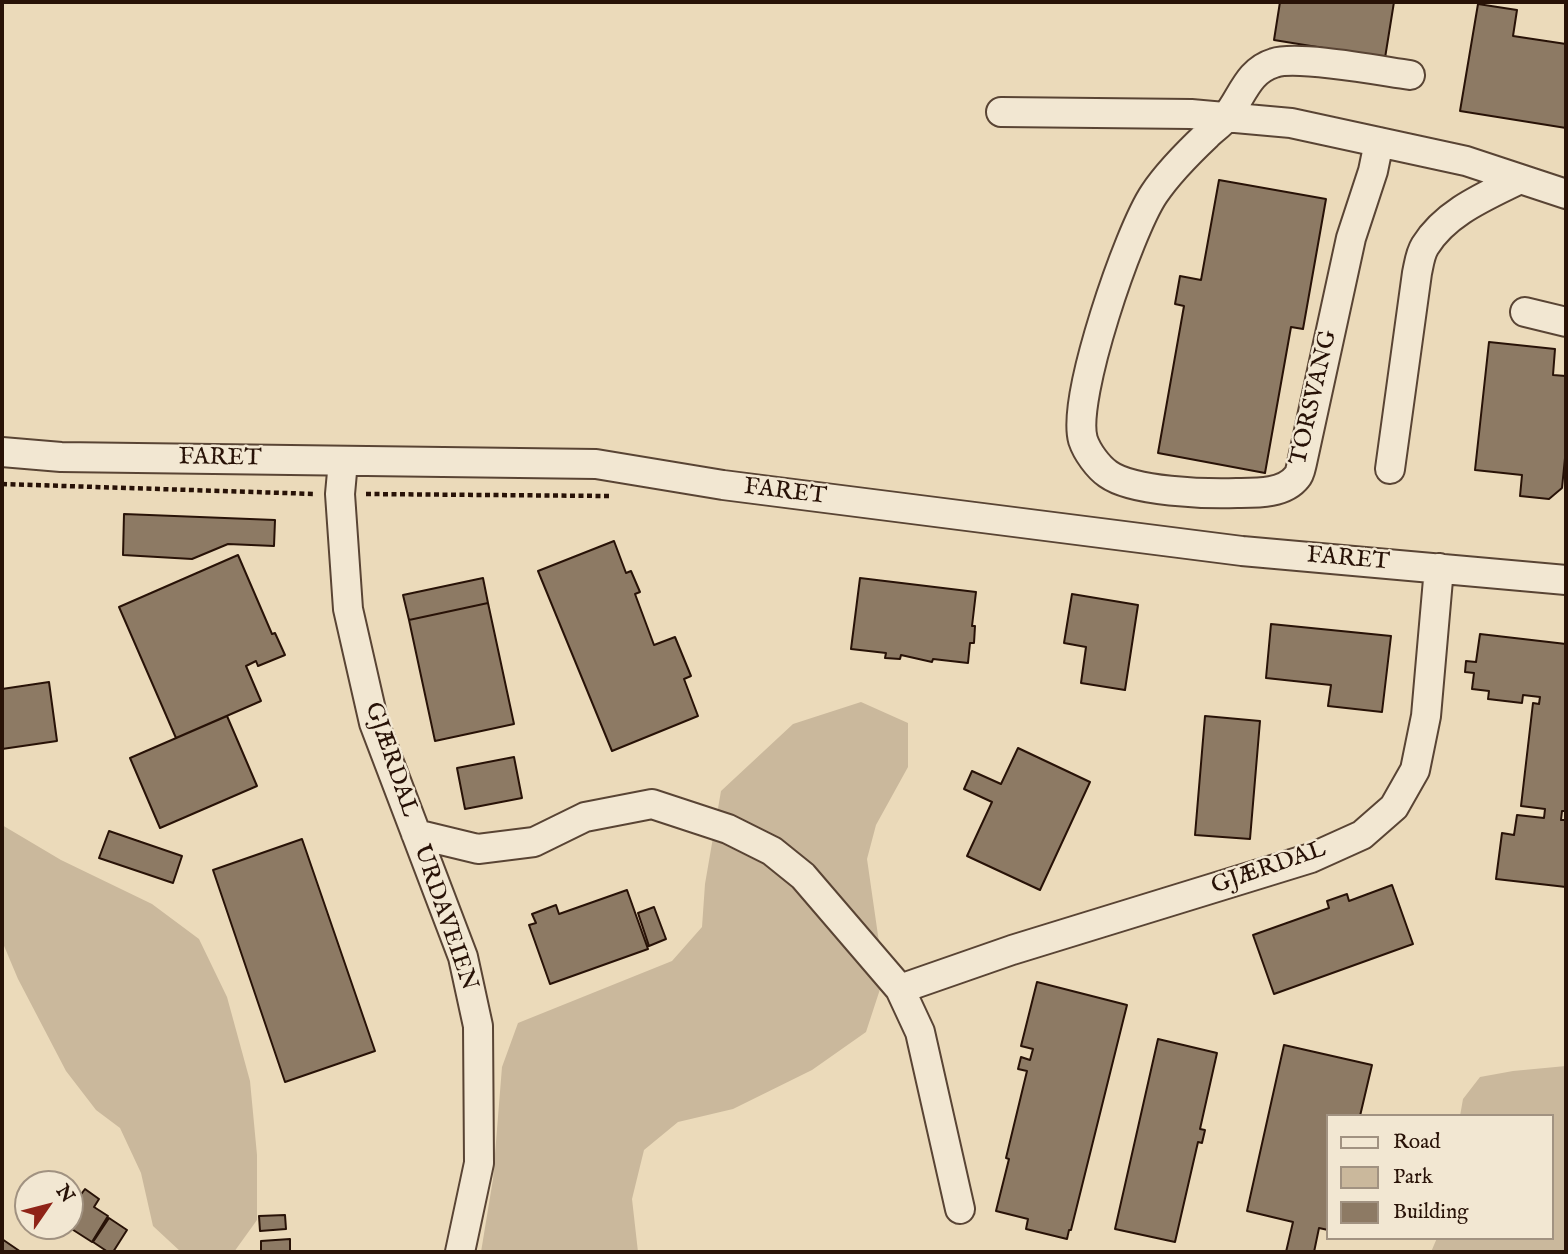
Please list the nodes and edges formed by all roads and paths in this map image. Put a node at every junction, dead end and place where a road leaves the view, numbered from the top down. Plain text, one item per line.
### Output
1 (1410, 75) dead end
2 (1001, 112) dead end
3 (1226, 117) junction
4 (1379, 142) junction
5 (1520, 178) junction
6 (1566, 194) edge
7 (1525, 312) dead end
8 (1566, 322) edge
9 (2, 452) edge
10 (343, 461) junction
11 (1390, 469) dead end
12 (2, 484) edge
13 (340, 494) junction
14 (506, 495) dead end
15 (1439, 568) junction
16 (1566, 580) edge
17 (416, 834) junction
18 (900, 989) junction
19 (960, 1209) dead end
20 (460, 1252) edge

1 - 3 street, TORSVANG
2 - 3 street
3 - 4 street
3 - 4 street, TORSVANG
4 - 5 street
5 - 6 street
5 - 11 street
7 - 8 street
9 - 10 street, FARET
10 - 13 street, GJÆRDAL
10 - 15 street, FARET
12 - 13 path
13 - 14 path
13 - 17 street, GJÆRDAL
15 - 16 street, FARET
15 - 18 street, GJÆRDAL
17 - 18 street, GJÆRDAL
17 - 20 street, URDAVEIEN
18 - 19 street, GJÆRDAL

